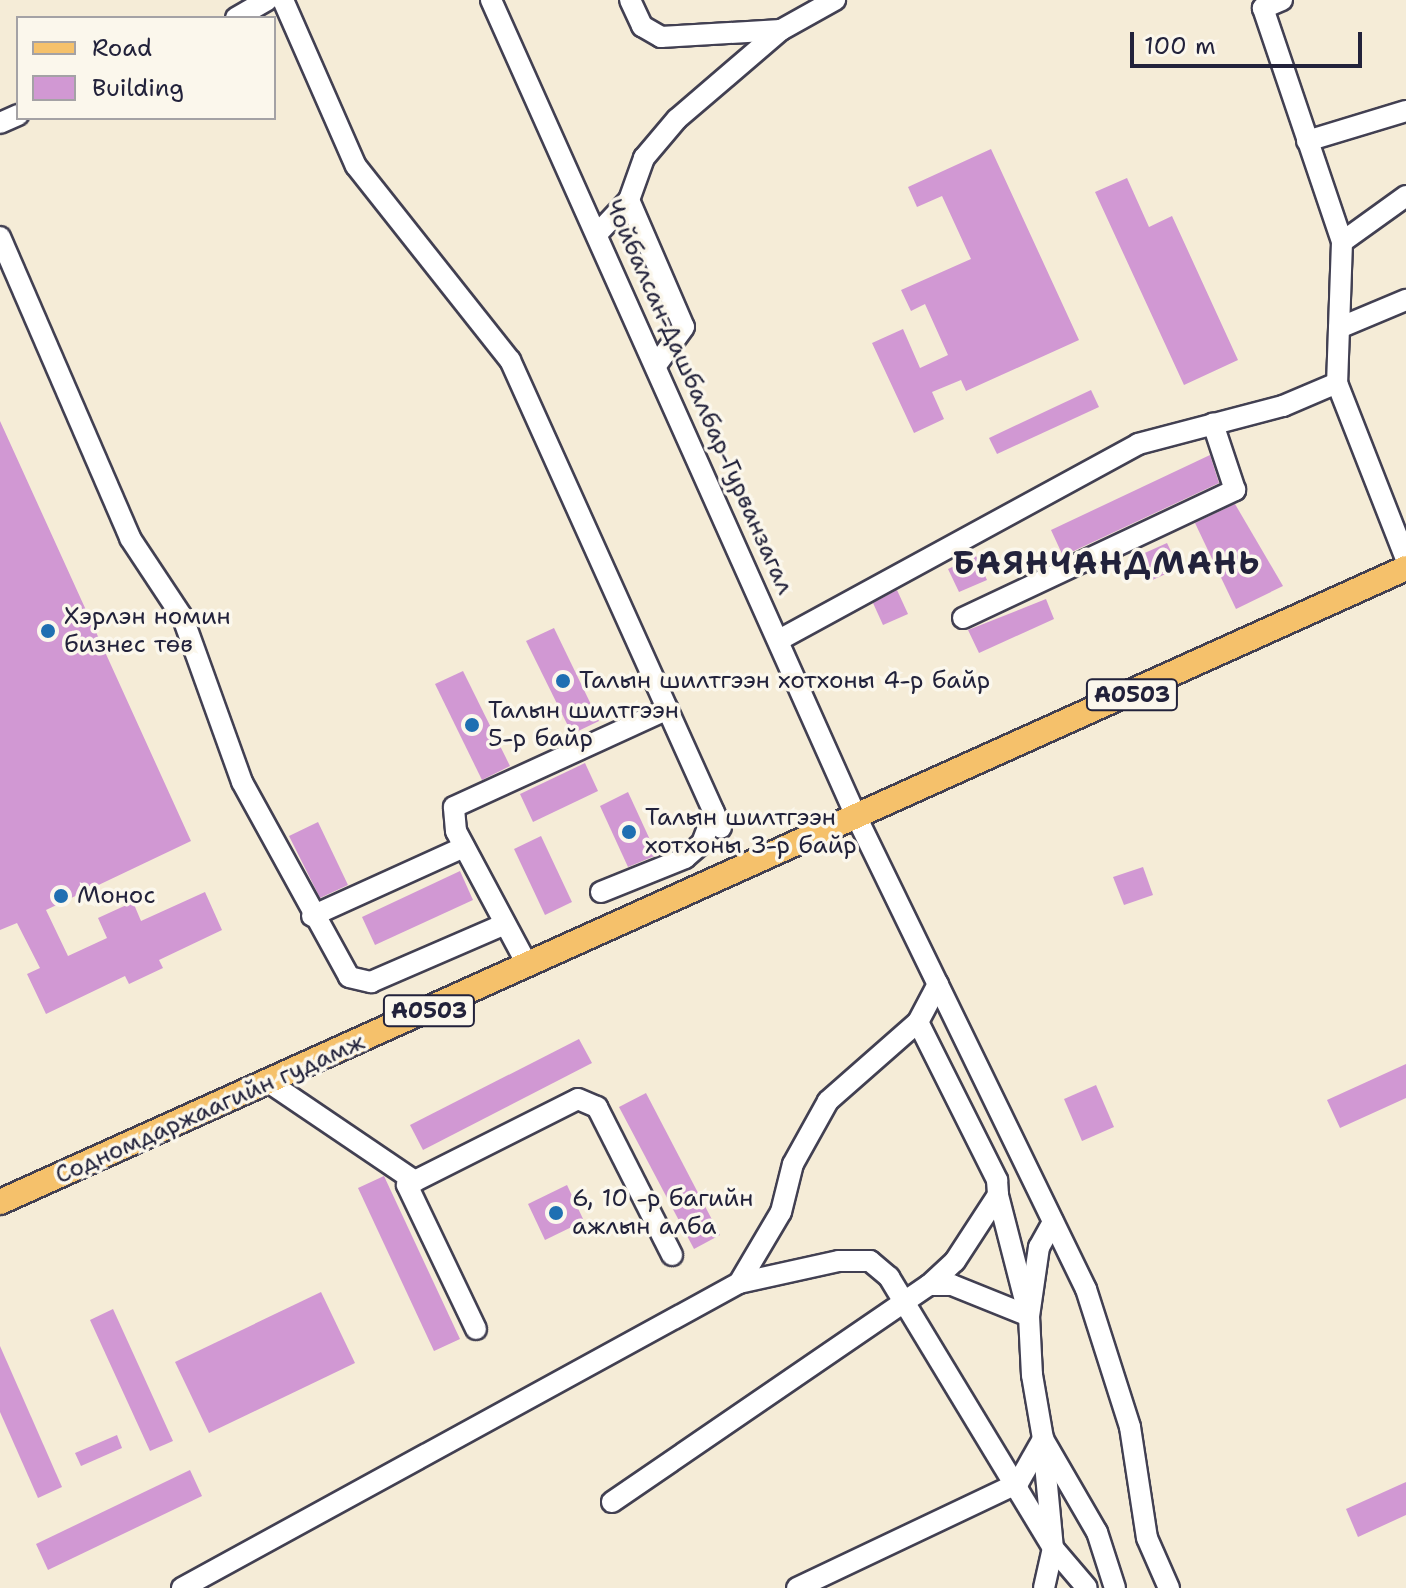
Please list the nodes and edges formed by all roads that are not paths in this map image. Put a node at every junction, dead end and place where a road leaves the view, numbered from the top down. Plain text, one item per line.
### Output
1 (267, 0) edge
2 (283, 0) edge
3 (491, 0) edge
4 (630, 0) edge
5 (835, 0) edge
6 (1282, 0) edge
7 (239, 16) edge
8 (781, 30) junction
9 (1406, 111) edge
10 (1307, 141) junction
11 (1406, 196) edge
12 (629, 200) junction
13 (599, 232) junction
14 (0, 237) edge
15 (1342, 242) junction
16 (1406, 300) edge
17 (1339, 328) junction
18 (657, 364) junction
19 (1337, 383) junction
20 (1213, 424) junction
21 (1406, 559) edge
22 (1406, 568) edge
23 (963, 618) dead end
24 (779, 640) junction
25 (668, 709) junction
26 (856, 816) junction
27 (464, 847) junction
28 (601, 892) dead end
29 (312, 916) junction
30 (505, 924) junction
31 (528, 966) junction
32 (938, 984) junction
33 (918, 1022) junction
34 (270, 1083) junction
35 (415, 1181) junction
36 (998, 1195) junction
37 (0, 1202) edge
38 (1053, 1222) junction
39 (672, 1255) dead end
40 (739, 1283) junction
41 (929, 1285) junction
42 (904, 1305) junction
43 (1029, 1316) junction
44 (476, 1329) dead end
45 (1043, 1439) junction
46 (1018, 1483) junction
47 (612, 1502) dead end
48 (1053, 1548) junction
49 (182, 1588) edge
50 (797, 1588) edge
51 (1044, 1588) edge
52 (1087, 1588) edge
53 (1115, 1588) edge
54 (1169, 1588) edge

1 - 7 street
2 - 25 street
3 - 13 street, Чойбалсан-Дашбалбар-Гурванзагал
4 - 8 street
5 - 8 street
6 - 10 street
8 - 12 street
9 - 10 street
10 - 15 street
11 - 15 street
12 - 13 street
12 - 18 street
13 - 18 street, Чойбалсан-Дашбалбар-Гурванзагал
14 - 29 street
15 - 17 street
16 - 17 street
17 - 19 street
18 - 24 street, Чойбалсан-Дашбалбар-Гурванзагал
19 - 20 street
19 - 21 street
20 - 23 street
20 - 24 street
22 - 26 main road, A0503
24 - 26 street, Чойбалсан-Дашбалбар-Гурванзагал
25 - 27 street
25 - 28 street
26 - 31 main road, Содномдаржаагийн гудамж / A0503
26 - 32 street, Чойбалсан-Дашбалбар-Гурванзагал
27 - 29 street
27 - 30 street
29 - 30 street
30 - 31 street
31 - 34 main road, Содномдаржаагийн гудамж / A0503
32 - 33 street
32 - 38 street, Чойбалсан-Дашбалбар-Гурванзагал
33 - 36 street
33 - 40 street
34 - 35 street
34 - 37 main road, Содномдаржаагийн гудамж / A0503
35 - 39 street
35 - 44 street
36 - 41 street
36 - 43 street
38 - 43 street
38 - 54 street, Чойбалсан-Дашбалбар-Гурванзагал
40 - 42 street
40 - 49 street
41 - 42 street
41 - 43 street
42 - 46 street
42 - 47 street
43 - 45 street
45 - 46 street
45 - 48 street
45 - 53 street
46 - 48 street
46 - 50 street
48 - 51 street
48 - 52 street

